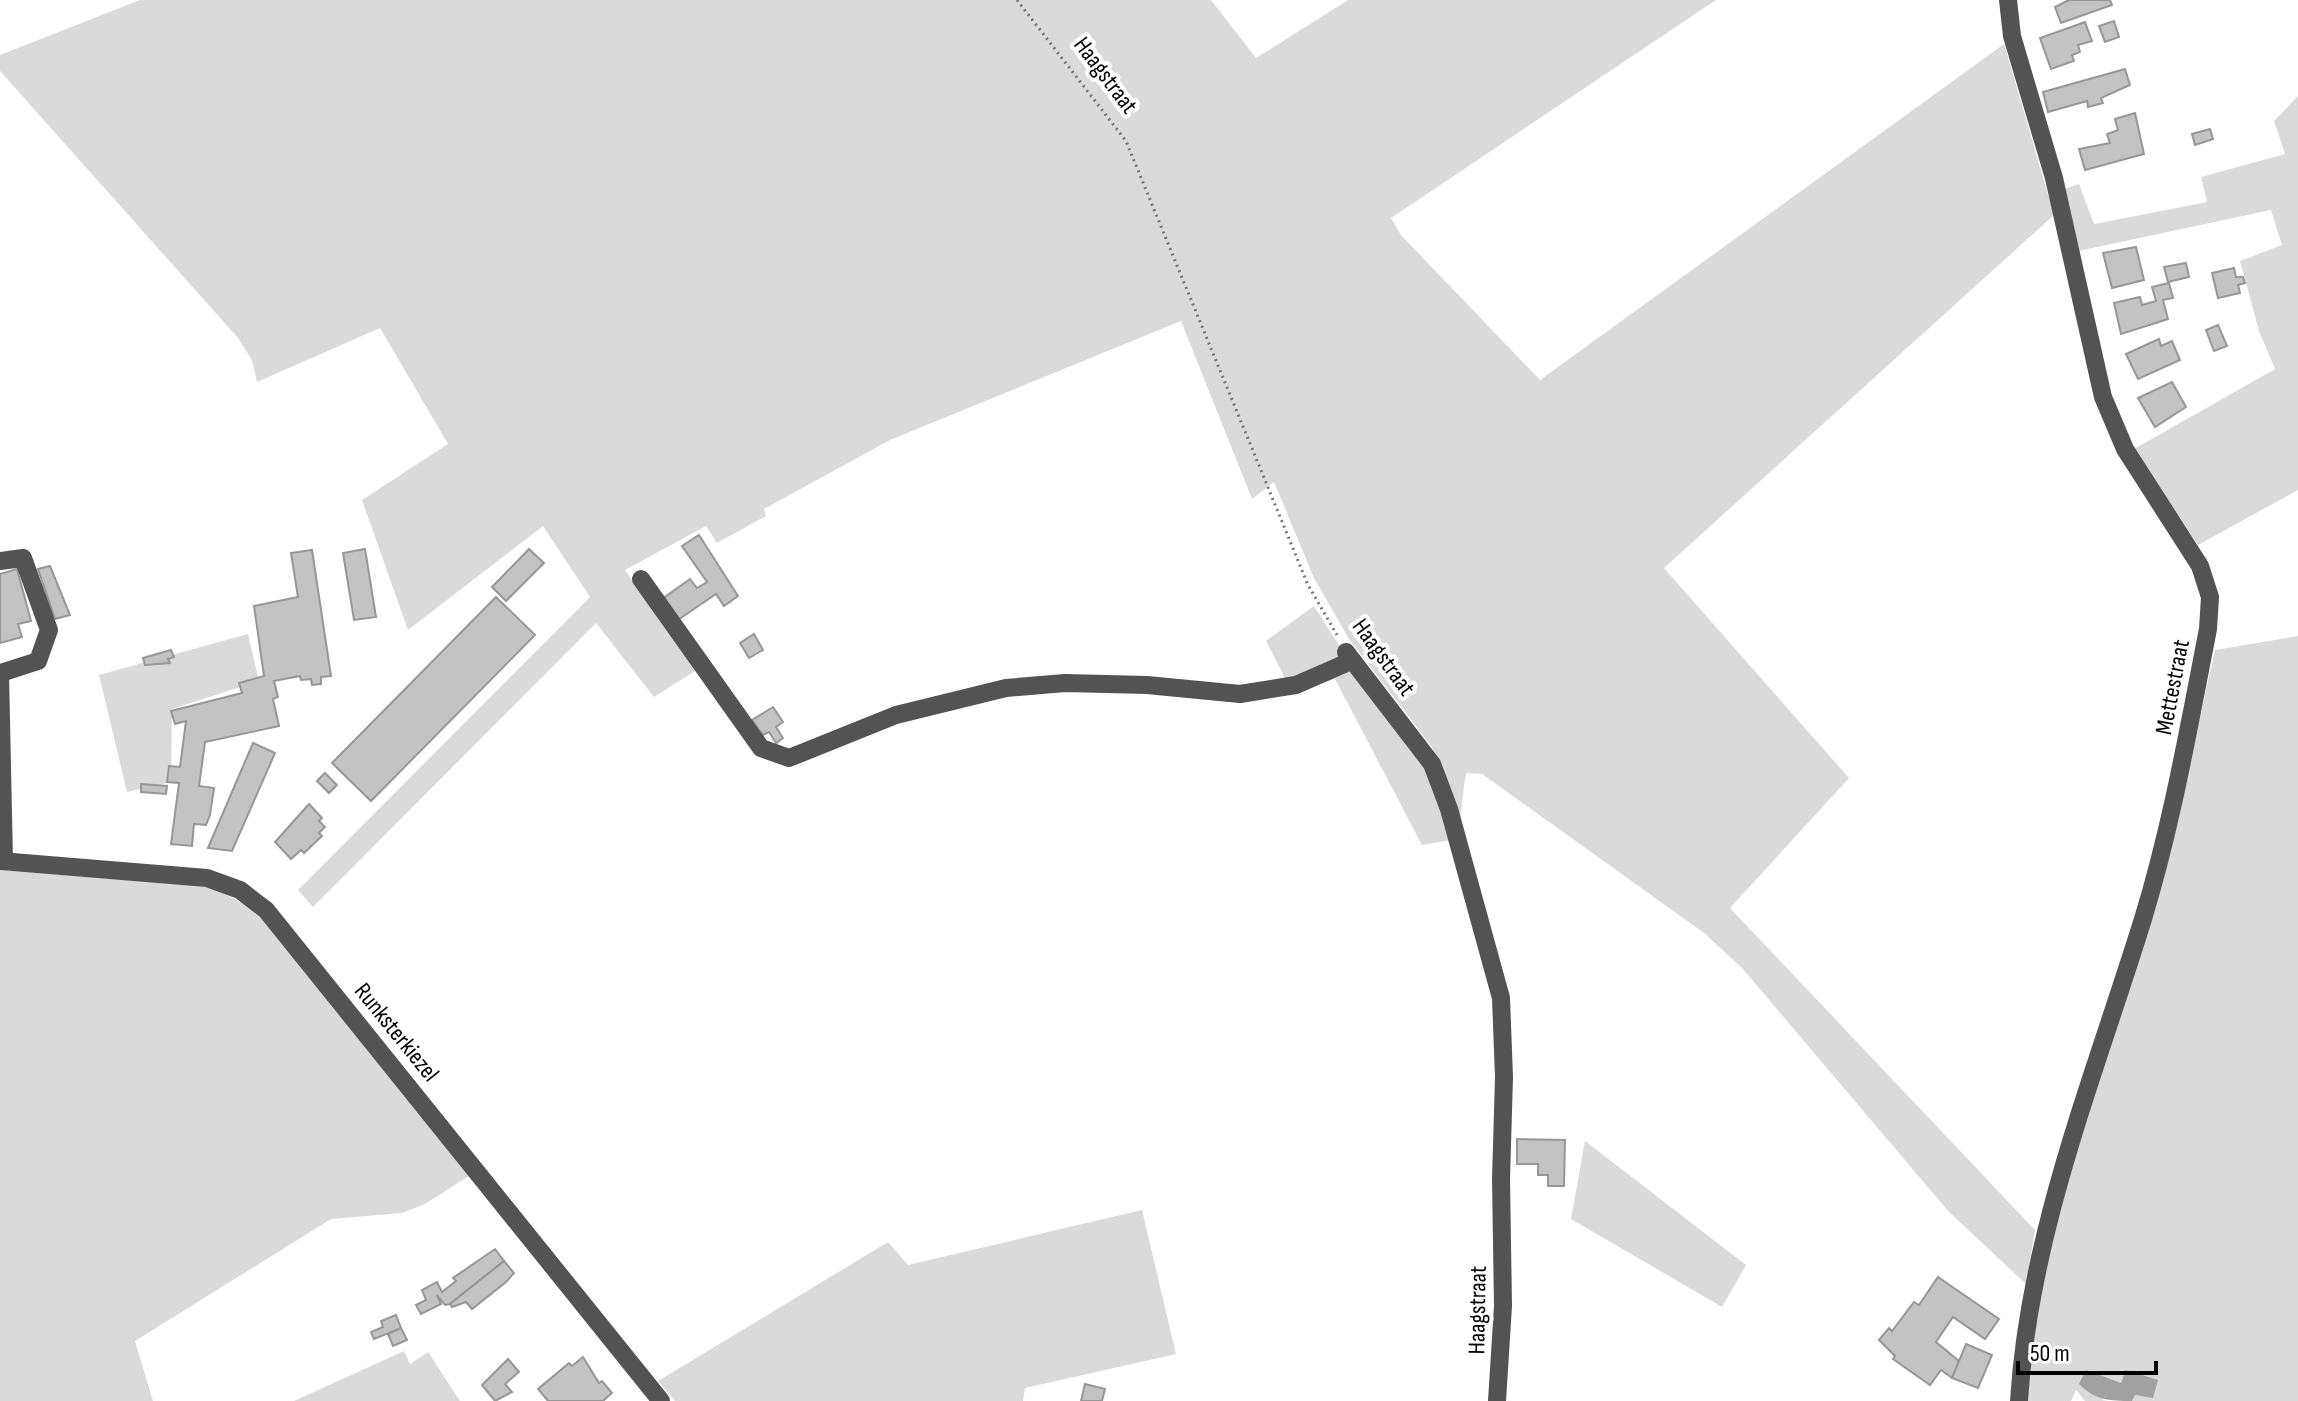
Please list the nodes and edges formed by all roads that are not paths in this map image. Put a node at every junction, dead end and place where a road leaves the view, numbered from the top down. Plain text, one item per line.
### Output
1 (2008, 0) edge
2 (0, 561) edge
3 (641, 579) dead end
4 (0, 673) edge
5 (2, 861) edge
6 (661, 1401) edge
7 (1497, 1401) edge
8 (2019, 1401) edge

1 - 8 street, Mettestraat
2 - 4 street
3 - 7 street, Haagstraat
4 - 5 street
5 - 6 street, Runksterkiezel

